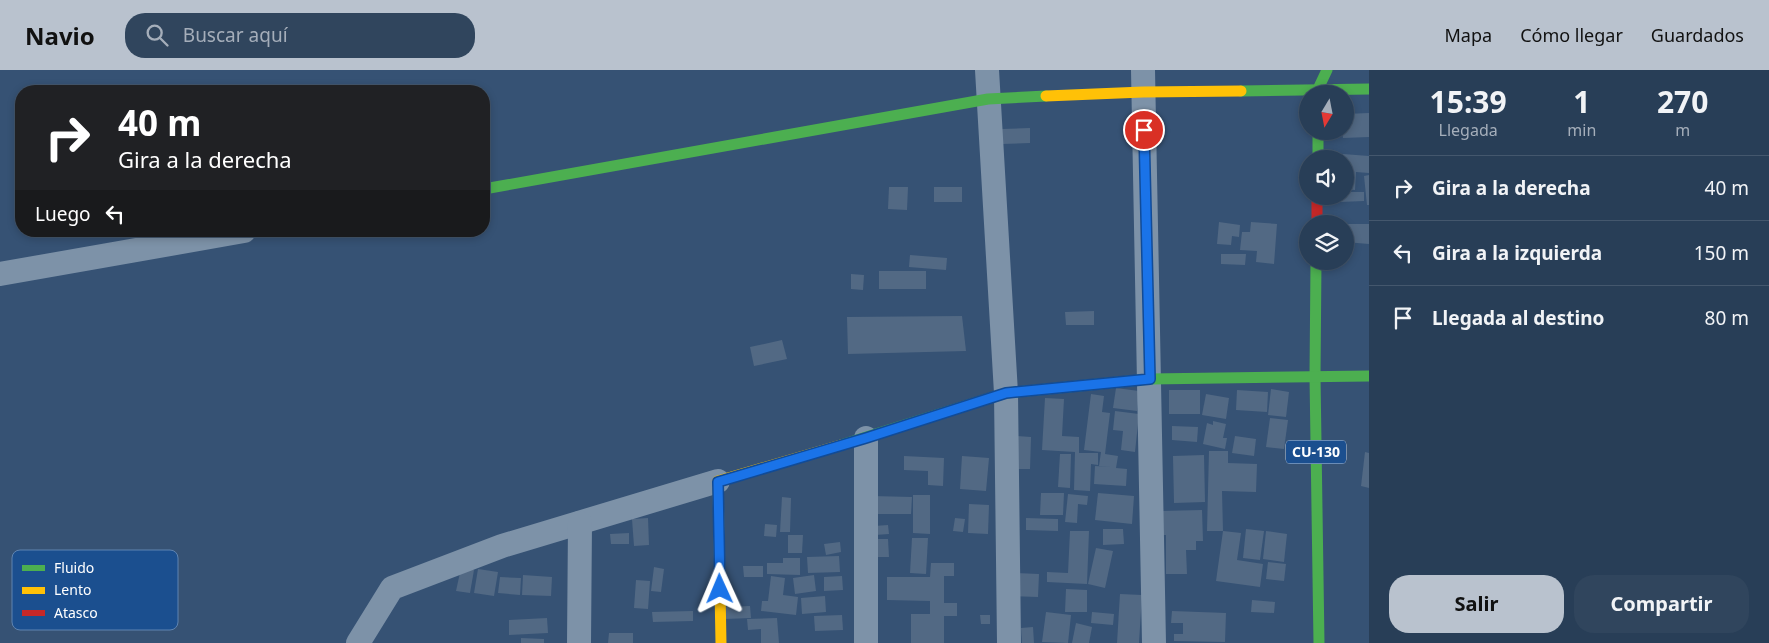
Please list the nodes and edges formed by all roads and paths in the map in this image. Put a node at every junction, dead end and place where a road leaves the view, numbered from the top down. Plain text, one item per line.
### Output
1 (988, 70) edge
2 (1327, 70) edge
3 (1312, 76) dead end
4 (1143, 81) edge
5 (1316, 85) edge
6 (1321, 85) edge
7 (1369, 89) edge
8 (1299, 90) edge
9 (1354, 90) edge
10 (988, 98) junction
11 (490, 188) edge
12 (210, 237) edge
13 (1316, 270) edge
14 (0, 274) edge
15 (1315, 376) junction
16 (1369, 376) edge
17 (1150, 379) junction
18 (1006, 393) junction
19 (866, 438) junction
20 (718, 482) junction
21 (580, 523) junction
22 (358, 643) edge
23 (579, 643) edge
24 (721, 643) edge
25 (866, 643) edge
26 (1009, 643) edge
27 (1154, 643) edge
28 (1319, 643) edge

1 - 10 street
2 - 6 street
3 - 5 street
4 - 8 street
4 - 10 street
4 - 17 street
7 - 9 street
10 - 11 street
10 - 18 street
12 - 14 street
13 - 15 street, CU-130
15 - 16 street
15 - 17 street
15 - 28 street, CU-130
17 - 18 street
17 - 27 street
18 - 19 street
18 - 26 street
19 - 20 street
19 - 25 street
20 - 21 street
20 - 24 street
21 - 22 street
21 - 23 street

